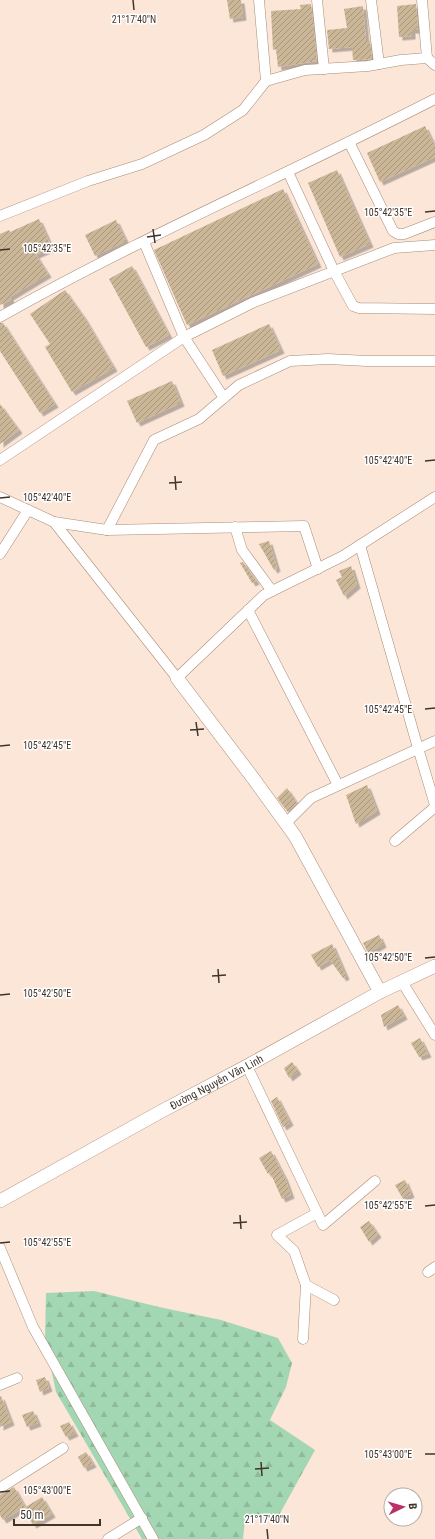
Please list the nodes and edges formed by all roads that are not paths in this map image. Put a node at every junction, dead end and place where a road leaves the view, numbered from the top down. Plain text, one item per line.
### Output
1 (259, 0) edge
2 (317, 0) edge
3 (371, 0) edge
4 (422, 0) edge
5 (431, 61) edge
6 (378, 64) junction
7 (324, 69) junction
8 (266, 81) junction
9 (435, 99) edge
10 (349, 142) junction
11 (288, 172) junction
12 (0, 216) edge
13 (435, 222) edge
14 (144, 242) junction
15 (435, 245) edge
16 (334, 271) junction
17 (435, 309) edge
18 (0, 317) edge
19 (184, 337) junction
20 (435, 361) edge
21 (224, 398) junction
22 (0, 460) edge
23 (0, 497) edge
24 (435, 497) edge
25 (28, 510) junction
26 (54, 522) junction
27 (235, 527) junction
28 (107, 530) junction
29 (360, 545) junction
30 (0, 554) edge
31 (318, 568) junction
32 (272, 591) junction
33 (248, 610) junction
34 (177, 678) junction
35 (435, 741) edge
36 (418, 748) junction
37 (338, 785) junction
38 (435, 806) edge
39 (286, 823) junction
40 (395, 841) dead end
41 (435, 966) edge
42 (402, 982) junction
43 (380, 992) junction
44 (435, 1035) edge
45 (247, 1066) junction
46 (374, 1182) dead end
47 (1, 1196) edge
48 (317, 1213) junction
49 (0, 1248) edge
50 (306, 1285) junction
51 (334, 1300) dead end
52 (303, 1339) dead end
53 (17, 1378) dead end
54 (0, 1385) edge
55 (63, 1448) dead end
56 (0, 1488) edge
57 (142, 1518) junction
58 (108, 1539) edge
59 (153, 1539) edge

1 - 8 street
2 - 7 street
3 - 6 street
4 - 5 street
5 - 6 street
6 - 7 street
7 - 8 street
8 - 12 street
9 - 10 street
10 - 11 street
10 - 13 street
11 - 14 street
11 - 16 street
14 - 18 street
14 - 19 street
15 - 16 street
16 - 17 street
16 - 19 street
19 - 21 street
19 - 22 street
20 - 21 street
21 - 28 street
23 - 25 street
24 - 29 street
25 - 26 street
25 - 30 street
26 - 28 street
26 - 34 street
27 - 28 street
27 - 31 street
27 - 32 street
29 - 31 street
29 - 36 street
31 - 32 street
32 - 33 street
33 - 34 street
33 - 37 street
34 - 39 street
35 - 36 street
36 - 37 street
36 - 38 street
37 - 39 street
38 - 40 street
39 - 43 street
41 - 42 street, Đường Nguyễn Văn Linh
42 - 43 street, Đường Nguyễn Văn Linh
42 - 44 street
43 - 45 street, Đường Nguyễn Văn Linh
45 - 47 street, Đường Nguyễn Văn Linh
45 - 48 street
46 - 48 street
48 - 50 street
49 - 57 street
50 - 51 street
50 - 52 street
53 - 54 street
55 - 56 street
57 - 58 street
57 - 59 street

